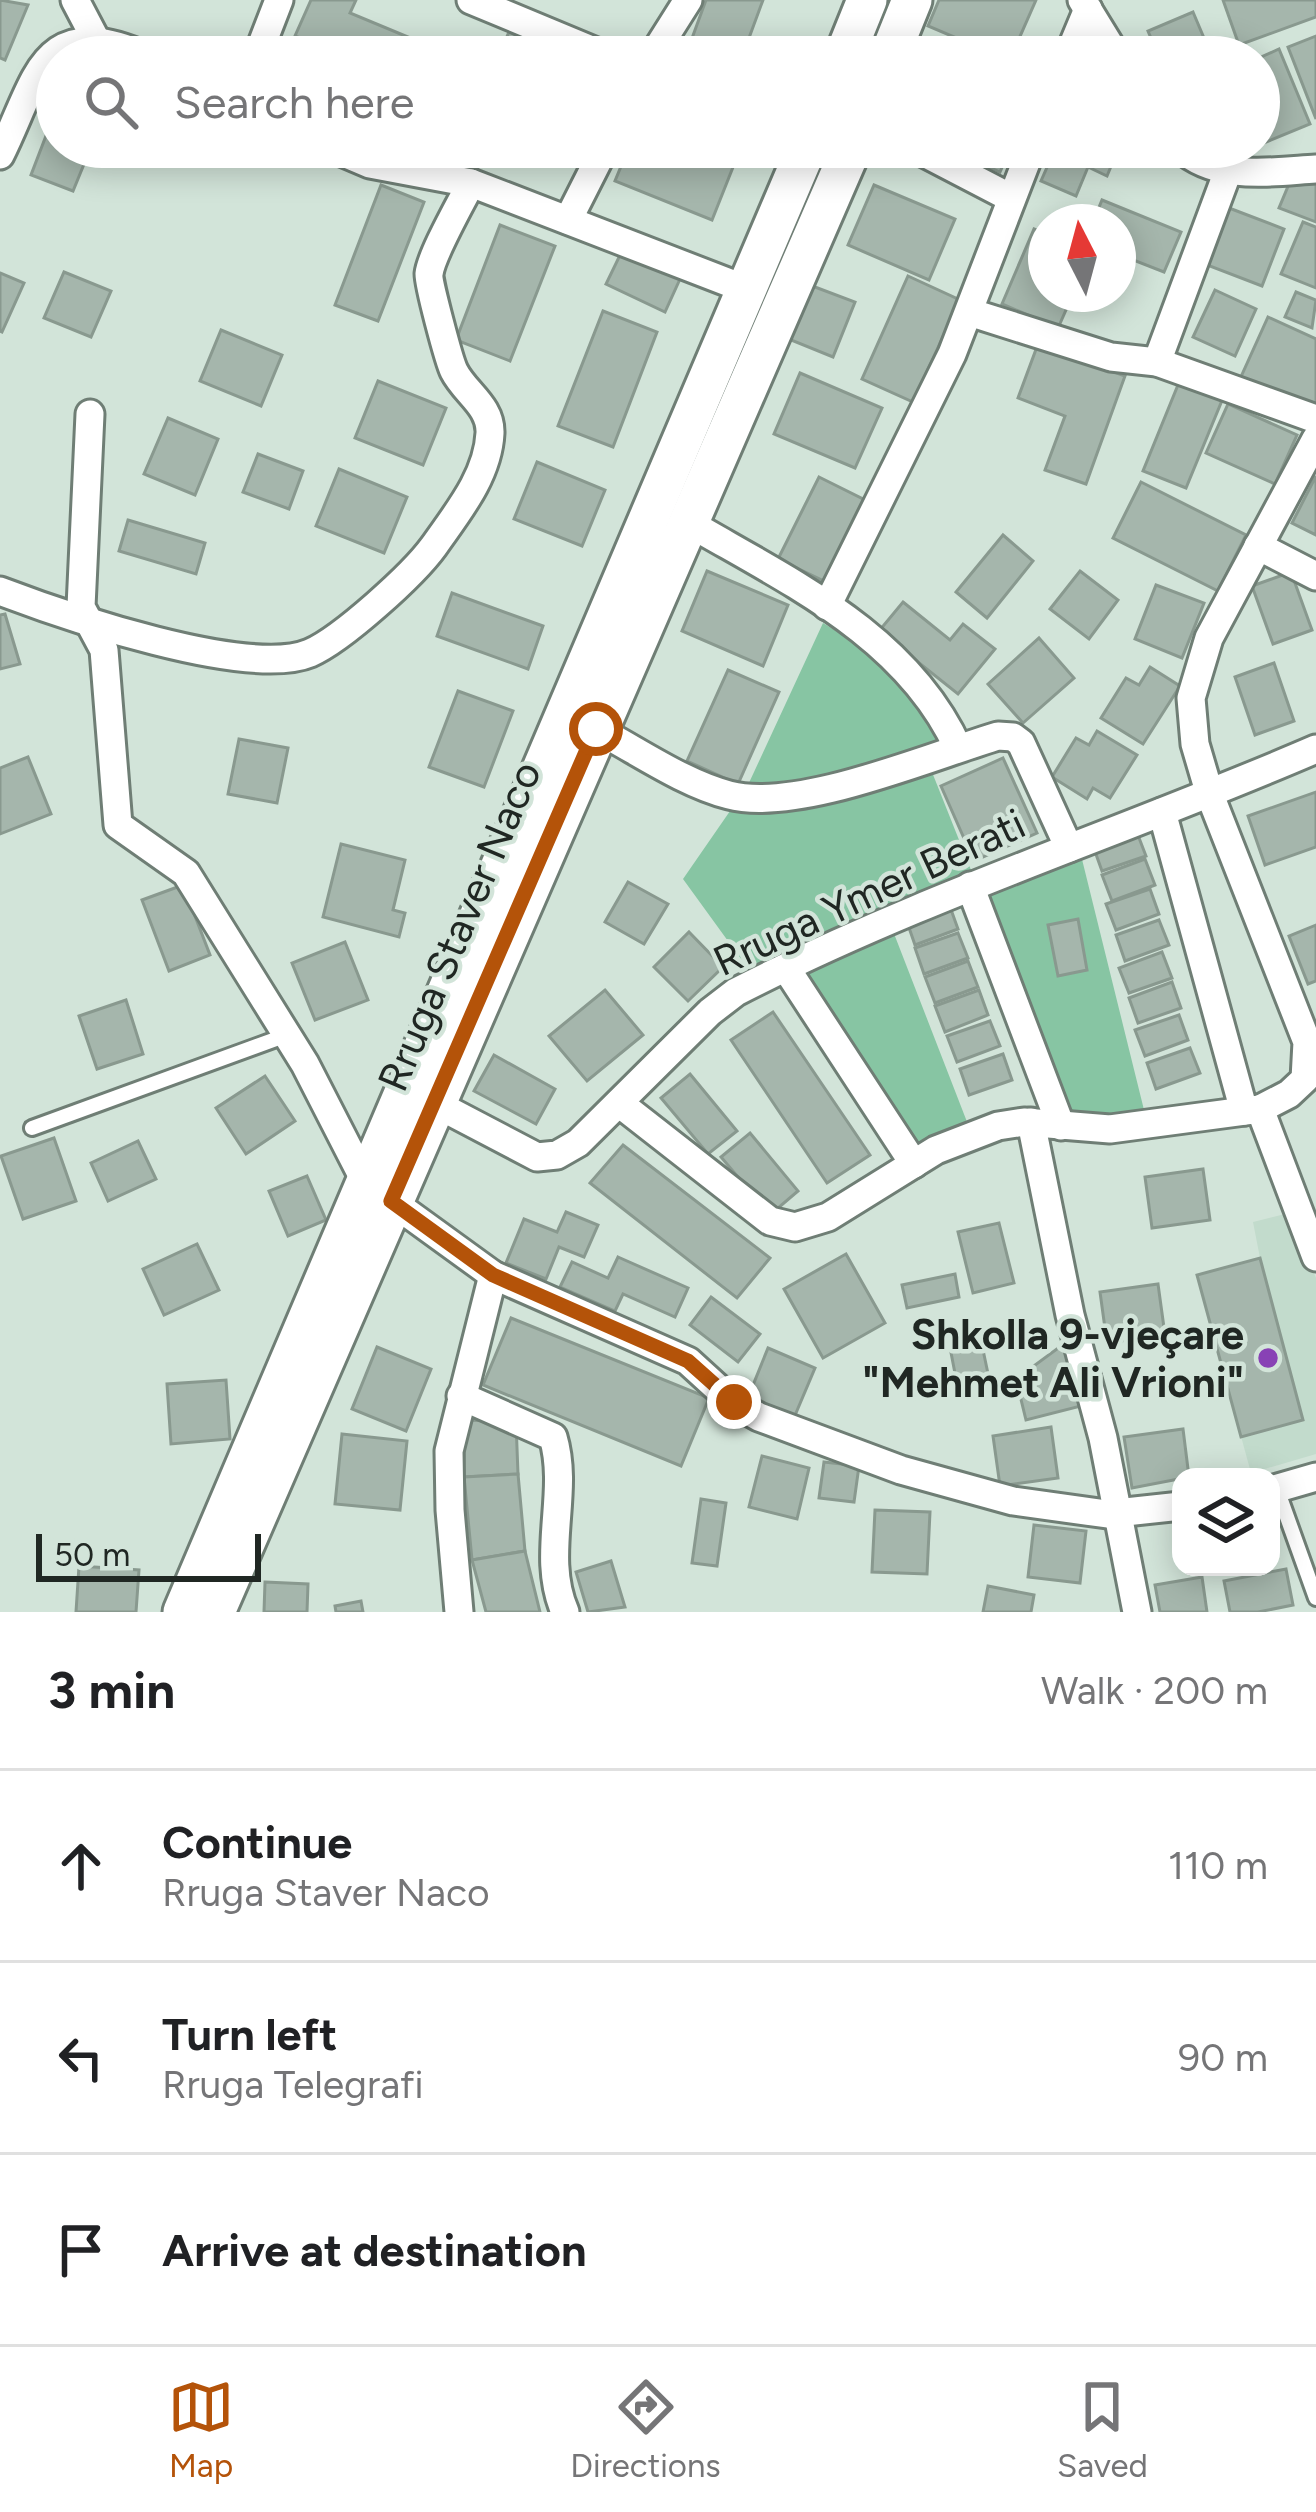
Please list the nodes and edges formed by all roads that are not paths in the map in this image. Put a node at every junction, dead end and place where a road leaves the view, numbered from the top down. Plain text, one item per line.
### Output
1 (75, 0) edge
2 (279, 0) edge
3 (472, 0) edge
4 (688, 0) edge
5 (867, 0) edge
6 (911, 0) edge
7 (1085, 4) edge
8 (95, 36) edge
9 (265, 36) edge
10 (558, 36) edge
11 (665, 36) edge
12 (852, 36) edge
13 (897, 36) edge
14 (1075, 36) edge
15 (1104, 36) edge
16 (36, 74) edge
17 (0, 155) edge
18 (391, 168) edge
19 (594, 168) edge
20 (798, 168) edge
21 (843, 168) edge
22 (953, 168) edge
23 (1023, 168) edge
24 (1217, 168) edge
25 (1316, 169) edge
26 (1228, 171) junction
27 (471, 183) junction
28 (1011, 198) junction
29 (568, 220) junction
30 (748, 290) junction
31 (969, 312) junction
32 (1157, 362) junction
33 (90, 414) dead end
34 (1316, 419) edge
35 (1316, 439) edge
36 (689, 523) junction
37 (1258, 547) junction
38 (1316, 576) edge
39 (0, 591) edge
40 (826, 605) junction
41 (92, 626) junction
42 (596, 729) junction
43 (958, 748) junction
44 (1316, 749) edge
45 (1210, 795) junction
46 (1162, 812) junction
47 (1069, 848) junction
48 (970, 886) junction
49 (786, 968) junction
50 (287, 1035) junction
51 (620, 1102) junction
52 (436, 1104) junction
53 (1252, 1110) junction
54 (1031, 1122) junction
55 (1060, 1126) junction
56 (32, 1128) dead end
57 (914, 1164) junction
58 (378, 1191) junction
59 (1316, 1257) edge
60 (493, 1275) junction
61 (461, 1396) junction
62 (1316, 1477) edge
63 (1280, 1487) edge
64 (1280, 1505) edge
65 (1172, 1507) edge
66 (1119, 1513) junction
67 (1316, 1598) edge
68 (183, 1612) edge
69 (215, 1612) edge
70 (459, 1612) edge
71 (565, 1612) edge
72 (1137, 1612) edge

1 - 8 street
2 - 9 street
3 - 10 street
4 - 11 street
5 - 12 main road
6 - 13 main road
7 - 14 street
7 - 15 street
16 - 17 street
18 - 27 street
19 - 29 street
20 - 30 main road, Rruga Staver Naco
21 - 36 main road, Rruga Staver Naco
22 - 28 street
23 - 28 street
24 - 26 street
25 - 26 street
26 - 32 street
27 - 29 street
27 - 41 street
28 - 31 street
29 - 30 street
30 - 58 main road, Rruga Staver Naco
31 - 32 street
31 - 40 street
32 - 34 street
33 - 41 street
35 - 37 street
36 - 40 street
36 - 42 main road, Rruga Staver Naco
37 - 38 street
37 - 45 street
39 - 41 street
40 - 43 street
41 - 50 street
42 - 43 street
42 - 52 main road, Rruga Staver Naco
43 - 47 street
44 - 45 street, Rruga Ymer Berati
45 - 46 street, Rruga Ymer Berati
45 - 53 street
46 - 47 street, Rruga Ymer Berati
46 - 53 street
47 - 48 street, Rruga Ymer Berati
48 - 49 street, Rruga Ymer Berati
48 - 55 street
49 - 51 street, Rruga Ymer Berati
49 - 57 street
50 - 56 lane
50 - 58 street
51 - 52 street, Rruga Ymer Berati
51 - 57 street
52 - 58 main road, Rruga Staver Naco
53 - 55 street
53 - 59 street
54 - 55 street
54 - 57 street
54 - 66 street
58 - 60 street
58 - 68 main road, Rruga Staver Naco
58 - 69 main road, Rruga Staver Naco
60 - 61 street
60 - 66 street
61 - 70 street
61 - 71 street
62 - 63 street
64 - 67 lane
65 - 66 street
66 - 72 street

